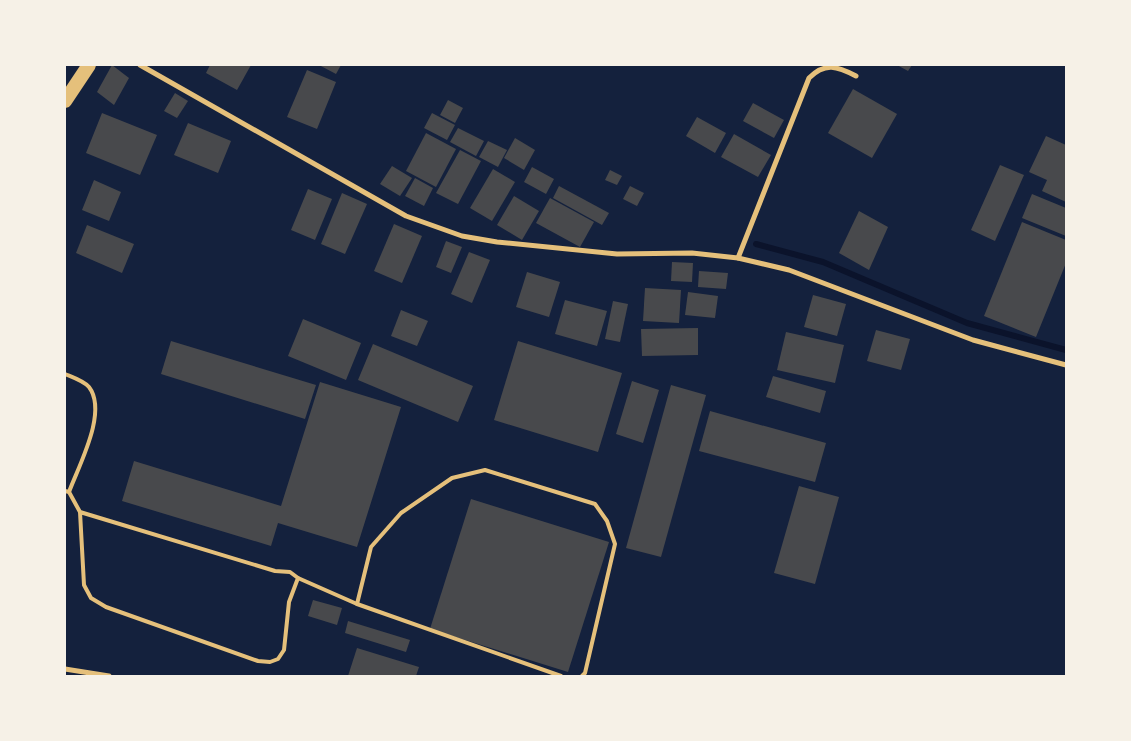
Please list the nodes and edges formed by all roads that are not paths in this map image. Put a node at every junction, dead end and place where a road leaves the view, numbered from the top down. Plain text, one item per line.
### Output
1 (90, 65) edge
2 (140, 65) edge
3 (856, 76) dead end
4 (65, 101) edge
5 (738, 258) junction
6 (1066, 365) edge
7 (65, 374) edge
8 (67, 491) edge
9 (80, 512) junction
10 (298, 578) junction
11 (357, 604) junction
12 (65, 669) edge
13 (109, 676) edge
14 (561, 676) edge
15 (582, 676) edge

1 - 4 highway
2 - 5 street
3 - 5 street
5 - 6 street
7 - 8 lane
8 - 9 lane
9 - 10 lane
9 - 10 lane
10 - 11 lane
11 - 14 lane
11 - 15 lane
12 - 13 street

